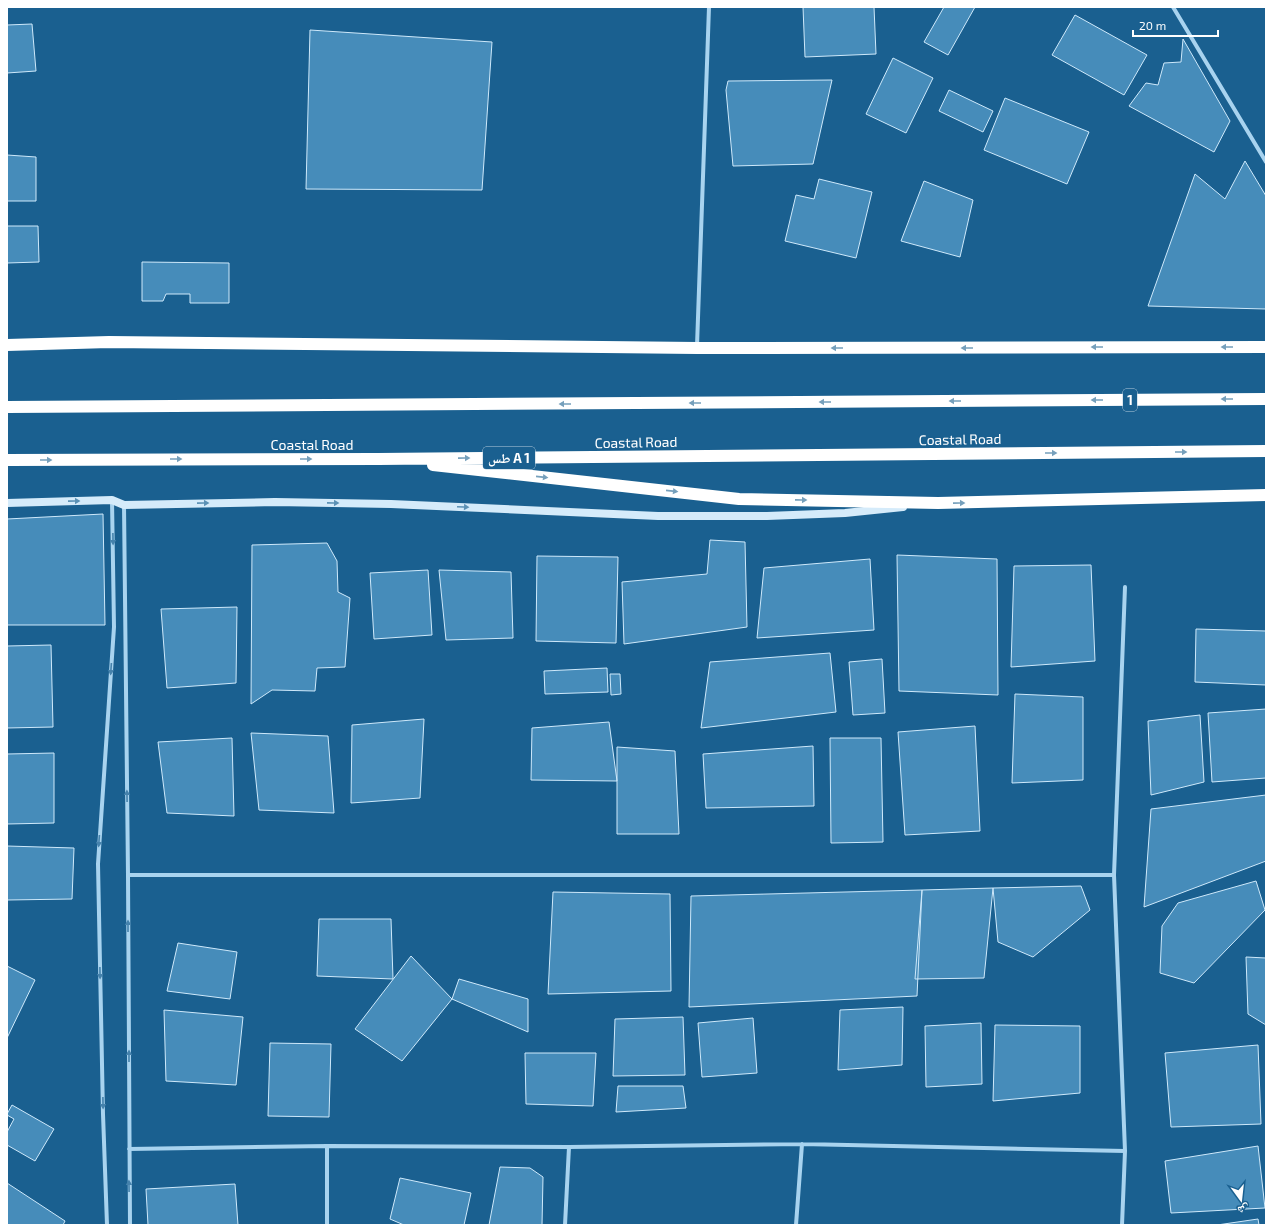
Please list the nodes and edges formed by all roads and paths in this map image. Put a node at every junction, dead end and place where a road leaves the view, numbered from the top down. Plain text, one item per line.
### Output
1 (709, 7) edge
2 (1173, 7) edge
3 (1266, 162) edge
4 (7, 345) edge
5 (1266, 347) edge
6 (697, 348) junction
7 (1266, 399) edge
8 (7, 407) edge
9 (1266, 451) edge
10 (378, 459) junction
11 (7, 460) edge
12 (1266, 495) edge
13 (112, 500) junction
14 (7, 503) edge
15 (938, 503) junction
16 (124, 505) junction
17 (1125, 587) dead end
18 (128, 875) junction
19 (1114, 875) junction
20 (802, 1144) junction
21 (327, 1146) junction
22 (569, 1147) junction
23 (129, 1149) junction
24 (1125, 1151) junction
25 (107, 1225) edge
26 (130, 1225) edge
27 (326, 1225) edge
28 (565, 1225) edge
29 (796, 1225) edge
30 (1122, 1225) edge

1 - 6 street
2 - 3 street
4 - 6 highway
5 -> 6 highway
7 -> 8 highway, 1
10 -> 9 highway, Coastal Road / طس A 1
11 -> 10 highway, Coastal Road / طس A 1
10 -> 15 highway
15 -> 12 highway
14 -> 13 street
13 - 16 street
13 -> 25 street
16 -> 15 street
18 -> 16 street
17 - 19 street
18 - 19 street
23 -> 18 street
19 - 24 street
20 - 22 street
20 - 24 street
20 - 29 street
21 - 22 street
21 - 23 street
21 - 27 street
22 - 28 street
26 -> 23 street
24 - 30 street

